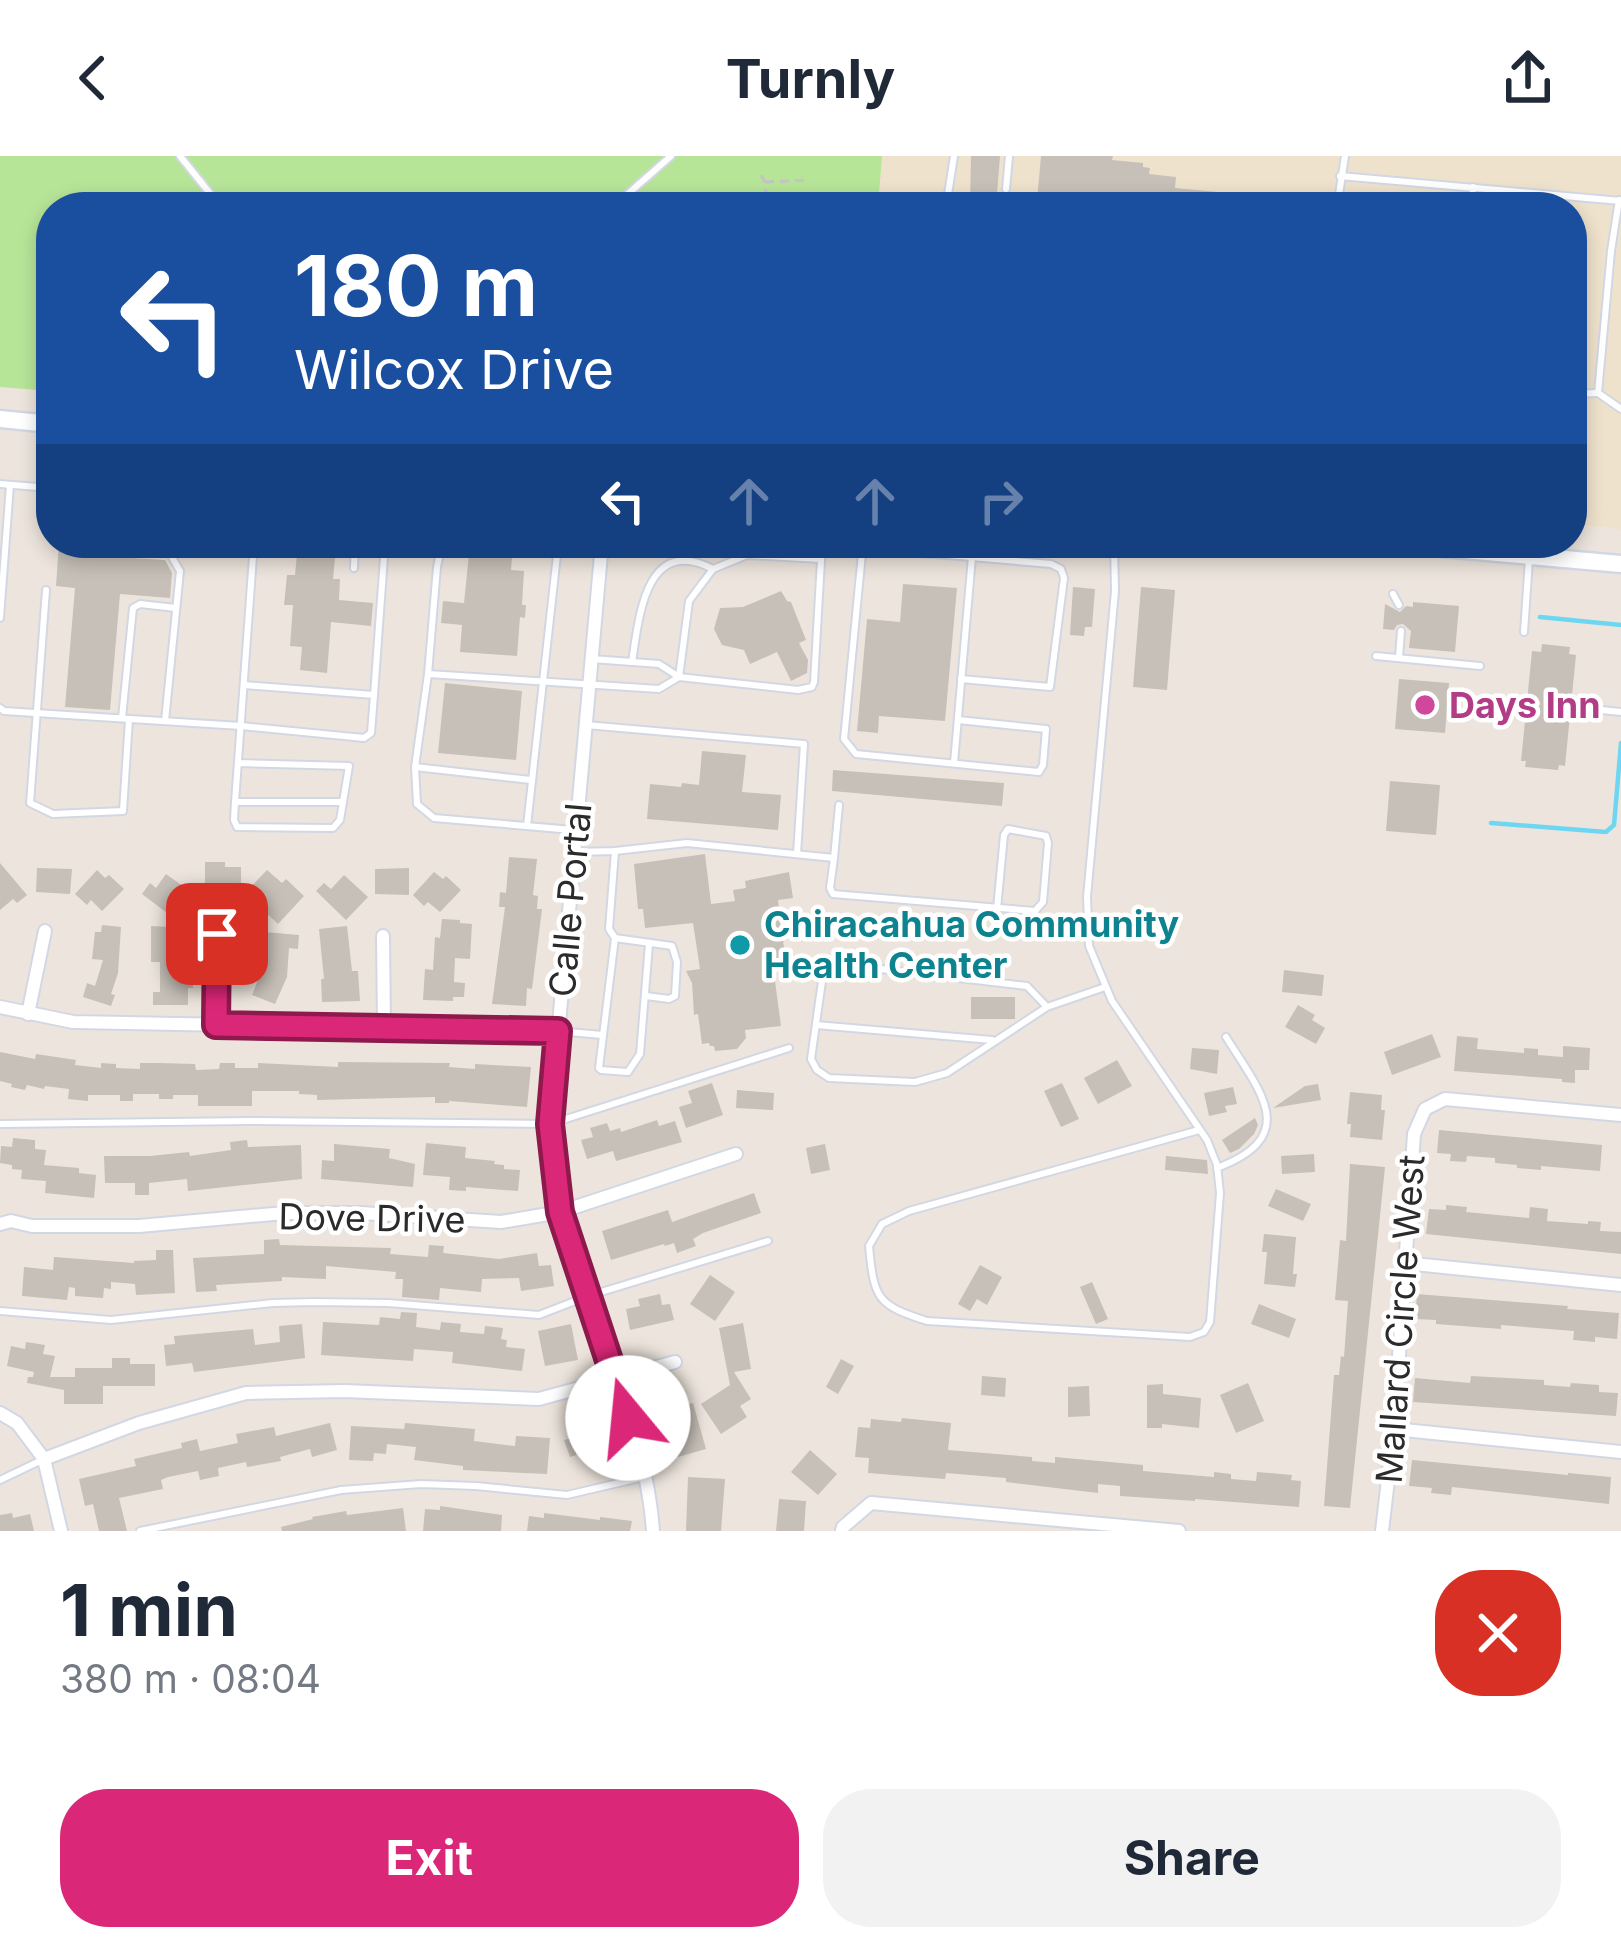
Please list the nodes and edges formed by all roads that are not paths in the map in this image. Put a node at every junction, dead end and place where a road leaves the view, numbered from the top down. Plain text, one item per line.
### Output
1 (180, 156) edge
2 (670, 156) edge
3 (954, 156) edge
4 (1009, 156) edge
5 (1345, 156) edge
6 (1340, 176) junction
7 (1473, 188) junction
8 (1006, 190) dead end
9 (209, 192) edge
10 (630, 192) edge
11 (948, 192) edge
12 (1338, 192) edge
13 (1473, 192) edge
14 (1522, 192) edge
15 (1587, 197) edge
16 (1620, 200) edge
17 (1587, 393) edge
18 (1598, 393) junction
19 (1621, 410) edge
20 (0, 419) edge
21 (36, 423) edge
22 (0, 484) edge
23 (10, 484) junction
24 (36, 487) edge
25 (172, 558) edge
26 (253, 558) edge
27 (355, 558) edge
28 (384, 558) edge
29 (439, 558) edge
30 (557, 558) edge
31 (601, 558) edge
32 (738, 558) edge
33 (806, 558) edge
34 (862, 558) edge
35 (972, 558) edge
36 (983, 558) edge
37 (1114, 558) edge
38 (1529, 558) edge
39 (1552, 558) edge
40 (821, 559) joint
41 (1621, 564) edge
42 (354, 568) dead end
43 (712, 569) junction
44 (46, 590) dead end
45 (1393, 594) dead end
46 (1399, 605) dead end
47 (176, 608) junction
48 (0, 618) edge
49 (1401, 631) dead end
50 (1524, 632) dead end
51 (1376, 656) dead end
52 (1399, 658) junction
53 (592, 659) junction
54 (632, 662) junction
55 (1480, 666) dead end
56 (428, 674) junction
57 (679, 677) junction
58 (962, 679) junction
59 (541, 682) junction
60 (244, 685) junction
61 (590, 685) junction
62 (374, 695) junction
63 (0, 708) edge
64 (1600, 710) dead end
65 (1616, 711) edge
66 (38, 713) junction
67 (126, 719) junction
68 (958, 720) junction
69 (165, 722) junction
70 (586, 725) junction
71 (241, 726) junction
72 (238, 763) junction
73 (954, 764) junction
74 (415, 767) junction
75 (532, 780) junction
76 (235, 802) junction
77 (343, 802) junction
78 (839, 805) dead end
79 (527, 826) junction
80 (578, 830) junction
81 (615, 851) junction
82 (576, 852) junction
83 (796, 854) junction
84 (834, 858) junction
85 (997, 909) junction
86 (45, 931) dead end
87 (217, 934) dead end
88 (383, 935) dead end
89 (614, 938) junction
90 (649, 944) junction
91 (1105, 987) junction
92 (646, 997) junction
93 (0, 1007) edge
94 (1047, 1007) junction
95 (28, 1014) junction
96 (816, 1024) junction
97 (216, 1025) junction
98 (384, 1027) junction
99 (558, 1031) junction
100 (602, 1035) junction
101 (1226, 1037) dead end
102 (996, 1041) junction
103 (789, 1048) dead end
104 (1621, 1114) edge
105 (0, 1124) edge
106 (550, 1124) junction
107 (1199, 1130) junction
108 (736, 1154) dead end
109 (1217, 1168) junction
110 (560, 1212) junction
111 (0, 1224) edge
112 (768, 1241) dead end
113 (1403, 1263) junction
114 (1621, 1286) edge
115 (588, 1296) junction
116 (0, 1311) edge
117 (675, 1361) dead end
118 (616, 1378) junction
119 (0, 1413) edge
120 (1394, 1429) junction
121 (1621, 1452) edge
122 (44, 1460) junction
123 (644, 1478) junction
124 (0, 1480) edge
125 (61, 1531) edge
126 (140, 1531) edge
127 (653, 1531) edge
128 (842, 1531) edge
129 (1179, 1531) edge
130 (1382, 1531) edge

1 - 9 lane
2 - 10 lane
3 - 11 lane
4 - 8 lane
5 - 6 lane
6 - 7 lane
6 - 12 lane
7 - 13 lane
7 - 14 lane
15 - 16 lane
16 - 18 lane
17 - 18 lane
18 - 19 lane
20 - 21 main road
22 - 23 lane
23 - 24 lane
23 - 48 lane
25 - 47 lane
26 - 60 lane
27 - 42 lane
28 - 62 lane
29 - 56 lane
30 - 59 lane
31 - 53 street, Calle Portal
32 - 43 lane
33 - 40 lane
34 - 73 lane
35 - 58 lane
36 - 58 lane
37 - 91 lane
38 - 50 lane
39 - 41 main road
40 - 57 lane
43 - 54 lane
43 - 57 lane
44 - 66 lane
45 - 46 lane
47 - 67 lane
47 - 69 lane
49 - 52 lane
51 - 52 lane
52 - 55 lane
53 - 54 lane
53 - 61 street, Calle Portal
54 - 57 lane
56 - 59 lane
56 - 74 lane
57 - 61 lane
58 - 68 lane
59 - 61 lane
59 - 75 lane
60 - 62 lane
60 - 71 lane
61 - 70 street, Calle Portal
62 - 71 lane
63 - 66 lane
64 - 65 lane
66 - 67 lane
66 - 67 lane
67 - 69 lane
68 - 73 lane
68 - 73 lane
69 - 71 lane
70 - 80 street, Calle Portal
70 - 83 lane
71 - 72 lane
72 - 76 lane
72 - 77 lane
74 - 75 lane
74 - 79 lane
75 - 79 lane
76 - 77 lane
76 - 77 lane
78 - 84 lane
79 - 80 lane
80 - 82 street, Calle Portal
81 - 82 lane
81 - 83 lane
81 - 89 lane
82 - 99 street, Calle Portal
83 - 84 lane
84 - 85 lane
85 - 85 lane
86 - 95 street
87 - 97 street
88 - 98 street
89 - 90 lane
89 - 100 lane
90 - 92 lane
90 - 92 lane
91 - 94 lane
91 - 107 lane
92 - 100 lane
93 - 95 street
94 - 96 lane
94 - 102 lane
95 - 97 street
96 - 102 lane
96 - 102 lane
97 - 98 street
98 - 99 street
99 - 100 lane
99 - 106 street, Calle Portal
101 - 109 lane
103 - 106 lane
104 - 113 street, Mallard Circle West
105 - 106 lane
106 - 110 street, Calle Portal
107 - 109 lane
107 - 109 lane
108 - 110 street, Dove Drive
110 - 111 street, Dove Drive
110 - 115 street, Calle Portal
112 - 115 lane
113 - 114 street
113 - 120 street, Mallard Circle West
115 - 116 lane
115 - 118 street, Calle Portal
117 - 118 street
118 - 122 street
118 - 123 street, Calle Portal
119 - 122 street
120 - 121 street
120 - 130 street, Mallard Circle West
122 - 124 lane
122 - 125 street
123 - 126 lane
123 - 127 street, Calle Portal
128 - 129 street

